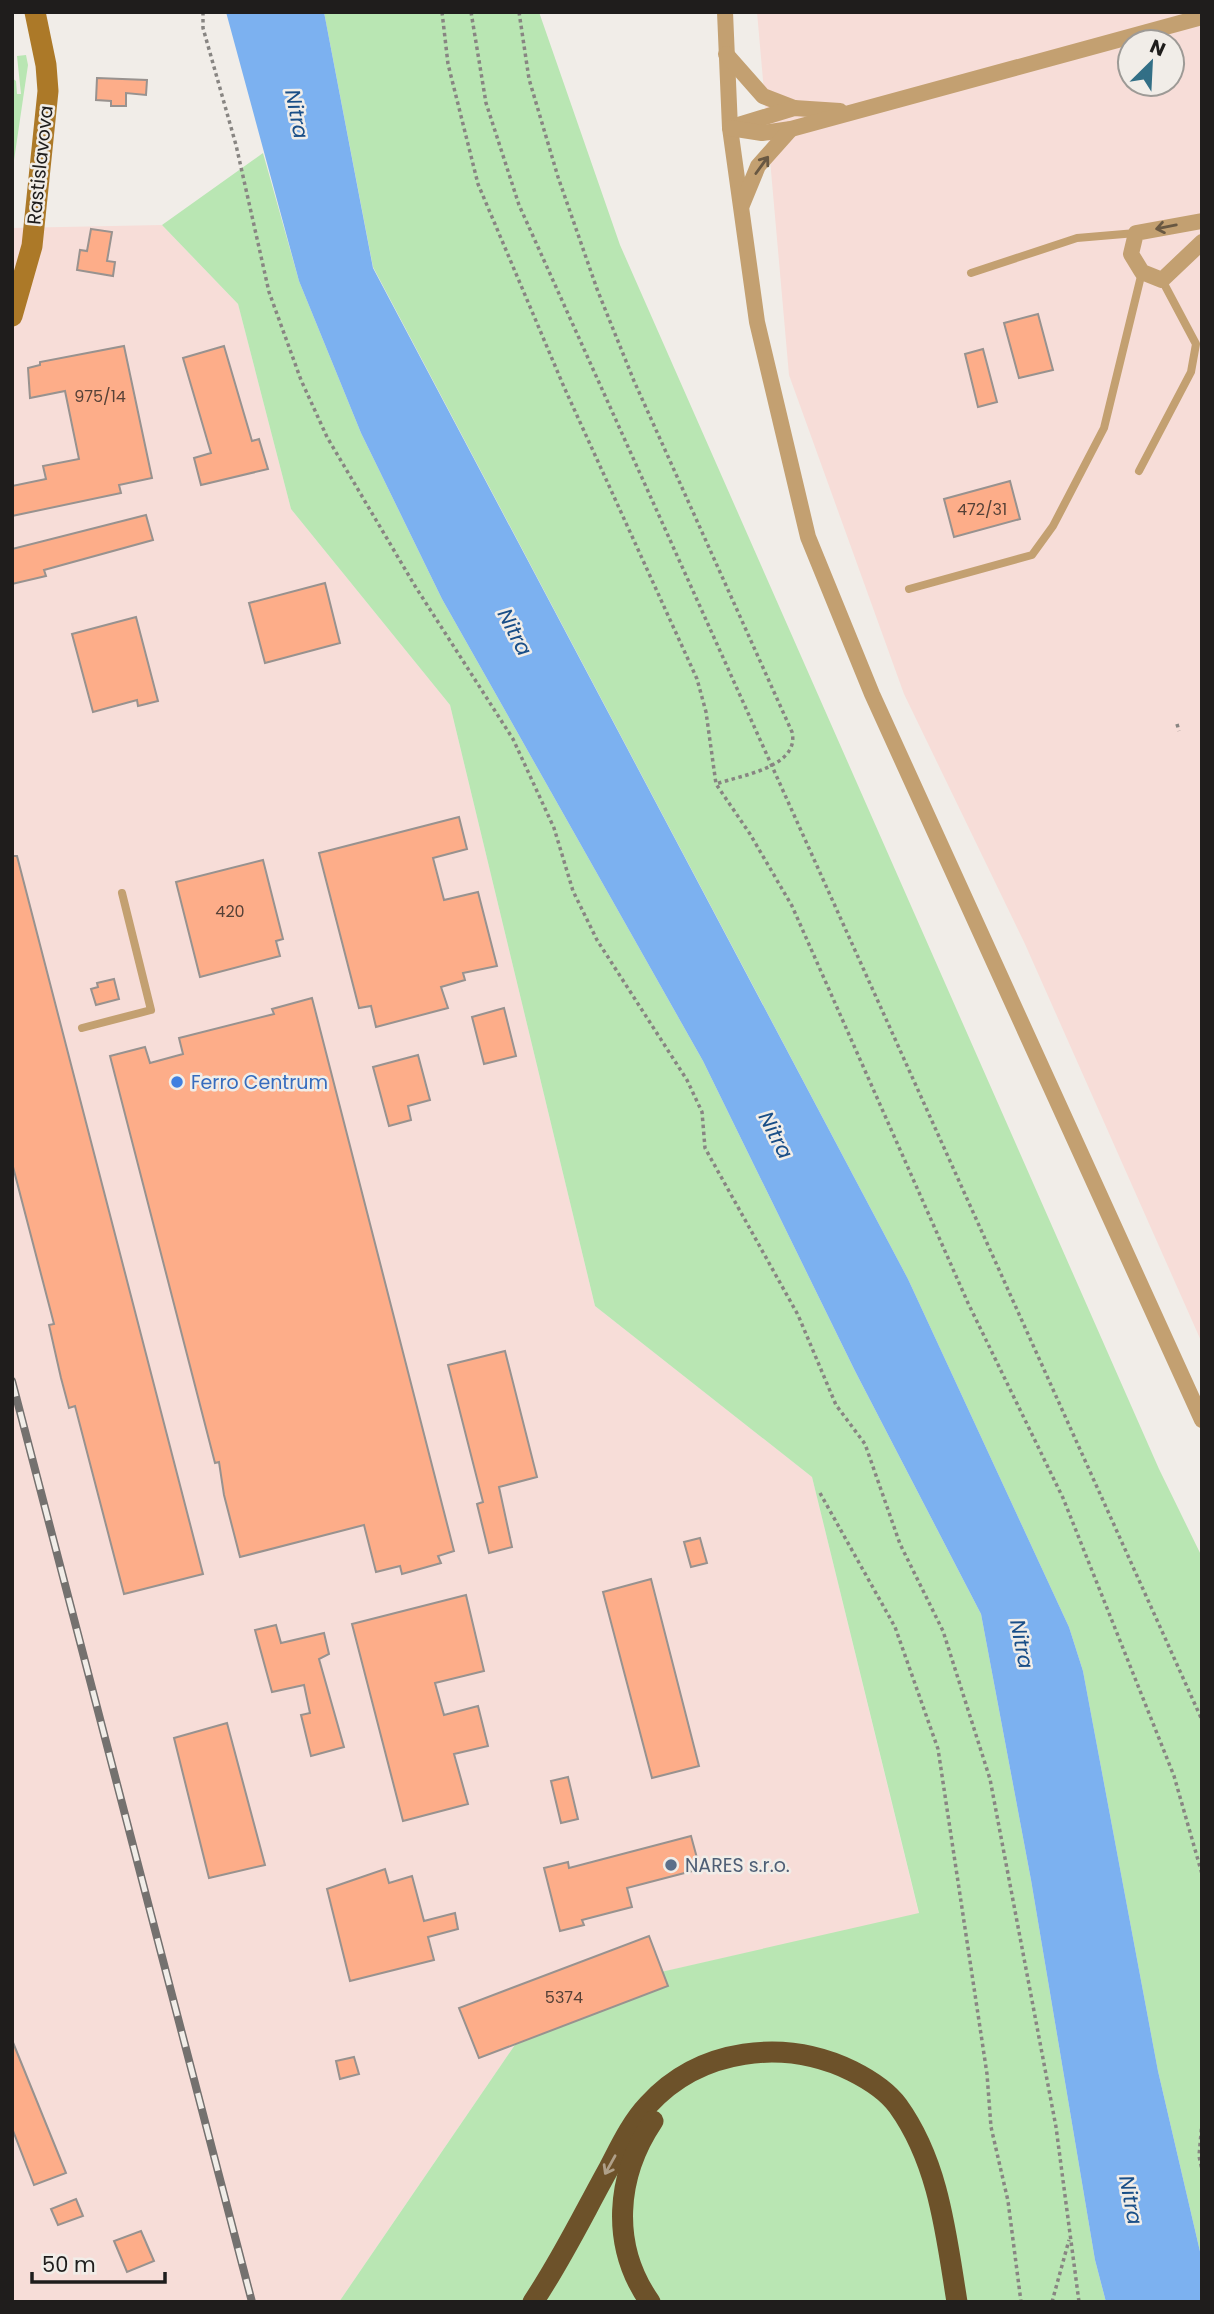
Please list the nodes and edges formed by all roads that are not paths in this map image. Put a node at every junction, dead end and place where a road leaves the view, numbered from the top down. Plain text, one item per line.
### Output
1 (35, 12) edge
2 (725, 12) edge
3 (1202, 17) edge
4 (726, 54) junction
5 (794, 108) junction
6 (853, 111) junction
7 (730, 128) junction
8 (791, 129) junction
9 (741, 207) junction
10 (1202, 222) edge
11 (1136, 233) junction
12 (1202, 242) edge
13 (1142, 272) junction
14 (971, 273) dead end
15 (1162, 280) junction
16 (12, 316) edge
17 (1199, 343) edge
18 (1139, 471) dead end
19 (909, 589) dead end
20 (122, 893) dead end
21 (82, 1028) dead end
22 (1202, 1419) edge
23 (533, 2302) edge
24 (650, 2302) edge
25 (945, 2302) edge
26 (957, 2302) edge

1 - 16 street, Rastislavova
2 - 4 street
3 - 6 street
4 - 5 street
4 - 7 street
5 - 6 street
5 - 7 street
6 - 8 street
7 - 8 street
7 - 9 street
9 -> 8 street
9 - 22 street
10 -> 11 street
11 - 13 street
11 - 14 lane
12 - 15 street
13 - 15 street
13 - 19 lane
15 - 17 lane
17 - 18 lane
20 - 21 lane
26 -> 23 highway
24 - 25 highway

